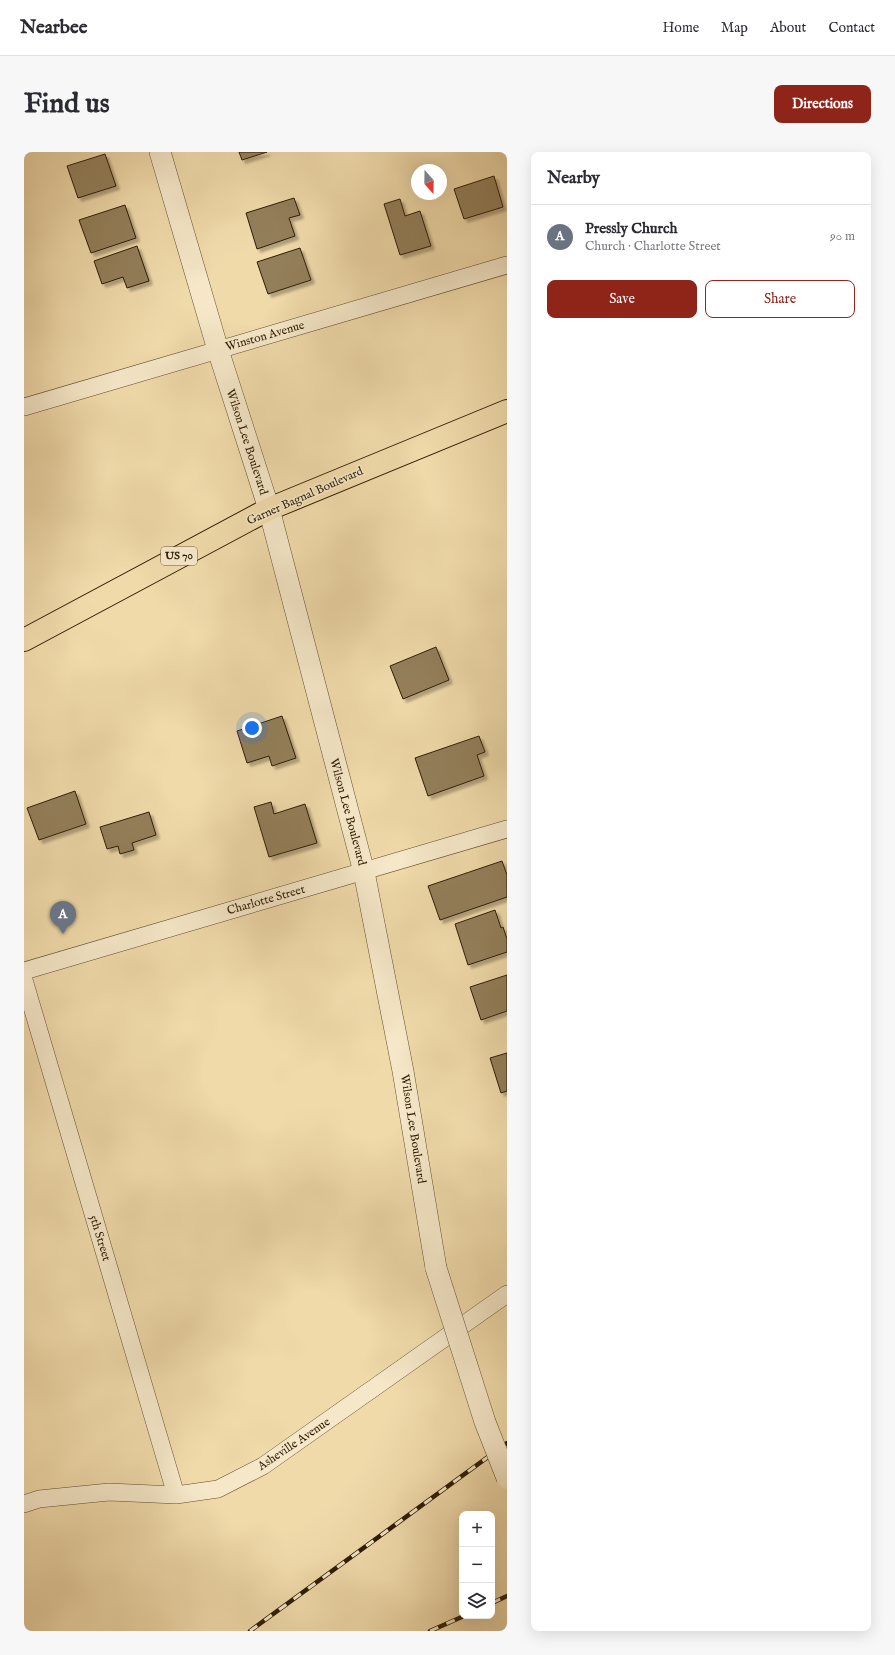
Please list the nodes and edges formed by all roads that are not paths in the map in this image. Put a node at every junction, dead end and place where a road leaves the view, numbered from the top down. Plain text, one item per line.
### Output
1 (160, 152) edge
2 (507, 265) edge
3 (218, 350) junction
4 (24, 407) edge
5 (507, 411) edge
6 (269, 509) junction
7 (24, 640) edge
8 (507, 829) edge
9 (364, 872) junction
10 (24, 971) edge
11 (24, 980) edge
12 (507, 1294) edge
13 (507, 1478) edge
14 (176, 1495) junction
15 (24, 1504) edge

1 - 3 street, Wilson Lee Boulevard
2 - 3 street, Winston Avenue
3 - 4 street, Winston Avenue
3 - 6 street, Wilson Lee Boulevard
5 - 6 highway, Garner Bagnal Boulevard / US 70
6 - 7 highway, Garner Bagnal Boulevard / US 70
6 - 9 street, Wilson Lee Boulevard
8 - 9 street, Charlotte Street
9 - 10 street, Charlotte Street
9 - 13 street, Wilson Lee Boulevard, bridge
11 - 14 street, 5th Street
12 - 14 street, Asheville Avenue
14 - 15 street, Asheville Avenue

